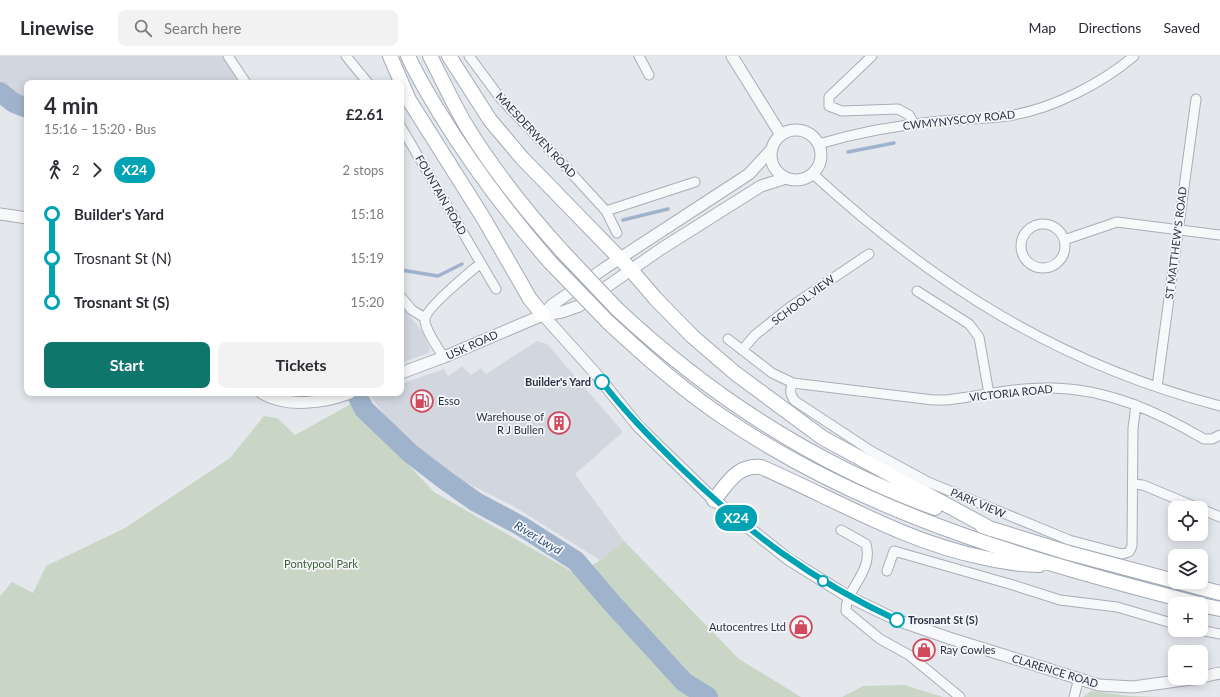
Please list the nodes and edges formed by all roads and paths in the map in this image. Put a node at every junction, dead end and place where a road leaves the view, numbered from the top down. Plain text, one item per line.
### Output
1 (228, 56) edge
2 (346, 56) edge
3 (390, 56) edge
4 (408, 56) edge
5 (430, 56) edge
6 (449, 56) edge
7 (469, 56) edge
8 (639, 56) edge
9 (732, 56) edge
10 (872, 56) edge
11 (1134, 56) edge
12 (649, 75) dead end
13 (244, 80) edge
14 (366, 80) edge
15 (400, 80) edge
16 (404, 88) edge
17 (1196, 99) dead end
18 (914, 124) junction
19 (404, 132) edge
20 (781, 136) junction
21 (819, 144) junction
22 (772, 149) junction
23 (813, 174) junction
24 (786, 178) junction
25 (695, 182) dead end
26 (606, 211) junction
27 (0, 214) edge
28 (24, 218) edge
29 (1178, 230) junction
30 (617, 233) dead end
31 (1220, 235) edge
32 (1064, 240) junction
33 (869, 254) dead end
34 (619, 258) junction
35 (481, 263) junction
36 (631, 270) junction
37 (496, 289) dead end
38 (917, 291) dead end
39 (404, 301) edge
40 (543, 315) junction
41 (425, 318) junction
42 (728, 339) dead end
43 (742, 350) junction
44 (444, 357) junction
45 (404, 372) edge
46 (792, 383) junction
47 (1157, 387) junction
48 (988, 394) junction
49 (267, 396) edge
50 (341, 396) edge
51 (1136, 405) junction
52 (1220, 406) edge
53 (1220, 434) edge
54 (1133, 484) junction
55 (714, 500) junction
56 (1182, 501) edge
57 (1208, 512) edge
58 (1220, 517) edge
59 (991, 529) junction
60 (841, 530) dead end
61 (1051, 565) junction
62 (887, 570) dead end
63 (1220, 593) edge
64 (849, 597) junction
65 (1173, 597) edge
66 (1208, 606) edge
67 (1220, 609) edge
68 (1168, 622) edge
69 (1208, 632) edge
70 (1220, 634) edge
71 (1220, 673) edge
72 (1208, 676) edge
73 (1079, 678) junction
74 (1168, 682) edge
75 (960, 697) edge
76 (1074, 697) edge

1 - 13 street
2 - 14 street
3 - 15 main road
4 - 61 main road, bridge
5 - 59 main road, bridge
6 - 34 main road
7 - 26 street, MAESDERWEN ROAD
8 - 12 street
9 - 20 street
10 - 18 street
11 - 18 street, CWMYNYSCOY ROAD
16 - 40 main road
17 - 29 street, ST MATTHEW'S ROAD
18 - 21 street, CWMYNYSCOY ROAD
19 - 35 street, FOUNTAIN ROAD
20 - 21 street
20 - 22 street
21 - 23 street
22 - 24 street
22 - 34 street
23 - 24 street
23 - 47 street
24 - 36 street
25 - 26 street
26 - 30 street, MAESDERWEN ROAD
27 - 28 street
29 - 31 street
29 - 32 street
29 - 47 street, ST MATTHEW'S ROAD
32 - 32 street
33 - 43 street, SCHOOL VIEW
34 - 36 main road
34 - 40 street
35 - 37 street, FOUNTAIN ROAD
35 - 41 street
36 - 40 street
36 - 59 main road
38 - 48 street
39 - 41 street
40 - 44 street, USK ROAD
40 - 55 street, CLARENCE ROAD
41 - 44 street
42 - 43 street
43 - 46 street
44 - 45 street, USK ROAD
46 - 48 street, VICTORIA ROAD
46 - 54 street, PARK VIEW
47 - 52 street
48 - 51 street, VICTORIA ROAD
49 - 50 street
51 - 53 street, VICTORIA ROAD
51 - 54 street, PARK VIEW
54 - 56 street
55 - 61 main road
55 - 64 street, CLARENCE ROAD
57 - 58 street
59 - 63 main road
60 - 64 street
61 - 65 main road
62 - 68 street
64 - 73 street, CLARENCE ROAD
64 - 75 street
66 - 67 main road
69 - 70 street
71 - 72 street, CLARENCE ROAD
73 - 74 street, CLARENCE ROAD
73 - 76 street

